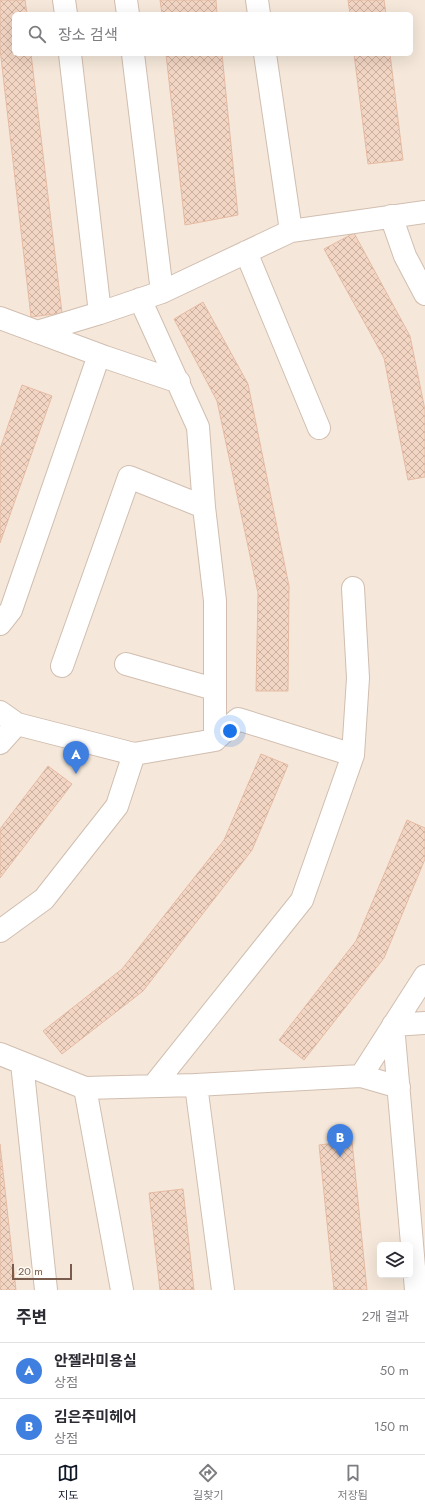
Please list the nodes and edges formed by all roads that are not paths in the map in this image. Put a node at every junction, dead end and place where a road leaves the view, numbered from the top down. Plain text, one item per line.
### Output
1 (64, 0) edge
2 (126, 0) edge
3 (257, 0) edge
4 (66, 12) edge
5 (128, 12) edge
6 (259, 12) edge
7 (70, 56) edge
8 (133, 56) edge
9 (265, 56) edge
10 (425, 212) edge
11 (391, 216) junction
12 (291, 231) junction
13 (246, 252) junction
14 (415, 256) edge
15 (162, 292) junction
16 (425, 294) edge
17 (140, 299) junction
18 (100, 313) junction
19 (0, 318) edge
20 (37, 332) junction
21 (99, 355) junction
22 (179, 382) junction
23 (319, 428) dead end
24 (204, 507) junction
25 (353, 588) dead end
26 (0, 624) edge
27 (126, 664) dead end
28 (62, 666) dead end
29 (214, 689) junction
30 (9, 718) edge
31 (215, 740) junction
32 (0, 742) edge
33 (134, 754) junction
34 (353, 755) junction
35 (0, 931) edge
36 (421, 987) edge
37 (425, 1023) edge
38 (393, 1025) junction
39 (0, 1054) edge
40 (22, 1063) junction
41 (361, 1076) junction
42 (154, 1085) junction
43 (196, 1085) junction
44 (399, 1087) junction
45 (85, 1088) junction
46 (46, 1290) edge
47 (122, 1290) edge
48 (223, 1290) edge
49 (416, 1290) edge

1 - 4 street
2 - 5 street
3 - 6 street
7 - 18 street
8 - 15 street
9 - 12 street
10 - 11 street
11 - 12 street
11 - 14 street
12 - 13 street
13 - 15 street
13 - 23 street
14 - 16 street
15 - 17 street
17 - 18 street
17 - 22 street
18 - 20 street
19 - 20 street
20 - 21 street
21 - 22 street
21 - 26 street
22 - 24 street
24 - 28 street
24 - 29 street
25 - 34 street
27 - 29 street
29 - 31 street
30 - 32 street
30 - 33 street
31 - 33 street
31 - 34 street
33 - 35 street
34 - 42 street
36 - 38 street
37 - 38 street
38 - 41 street
38 - 44 street
39 - 40 street
40 - 45 street
40 - 46 street
41 - 43 street
41 - 44 street
42 - 43 street
42 - 45 street
43 - 48 street
44 - 49 street
45 - 47 street

